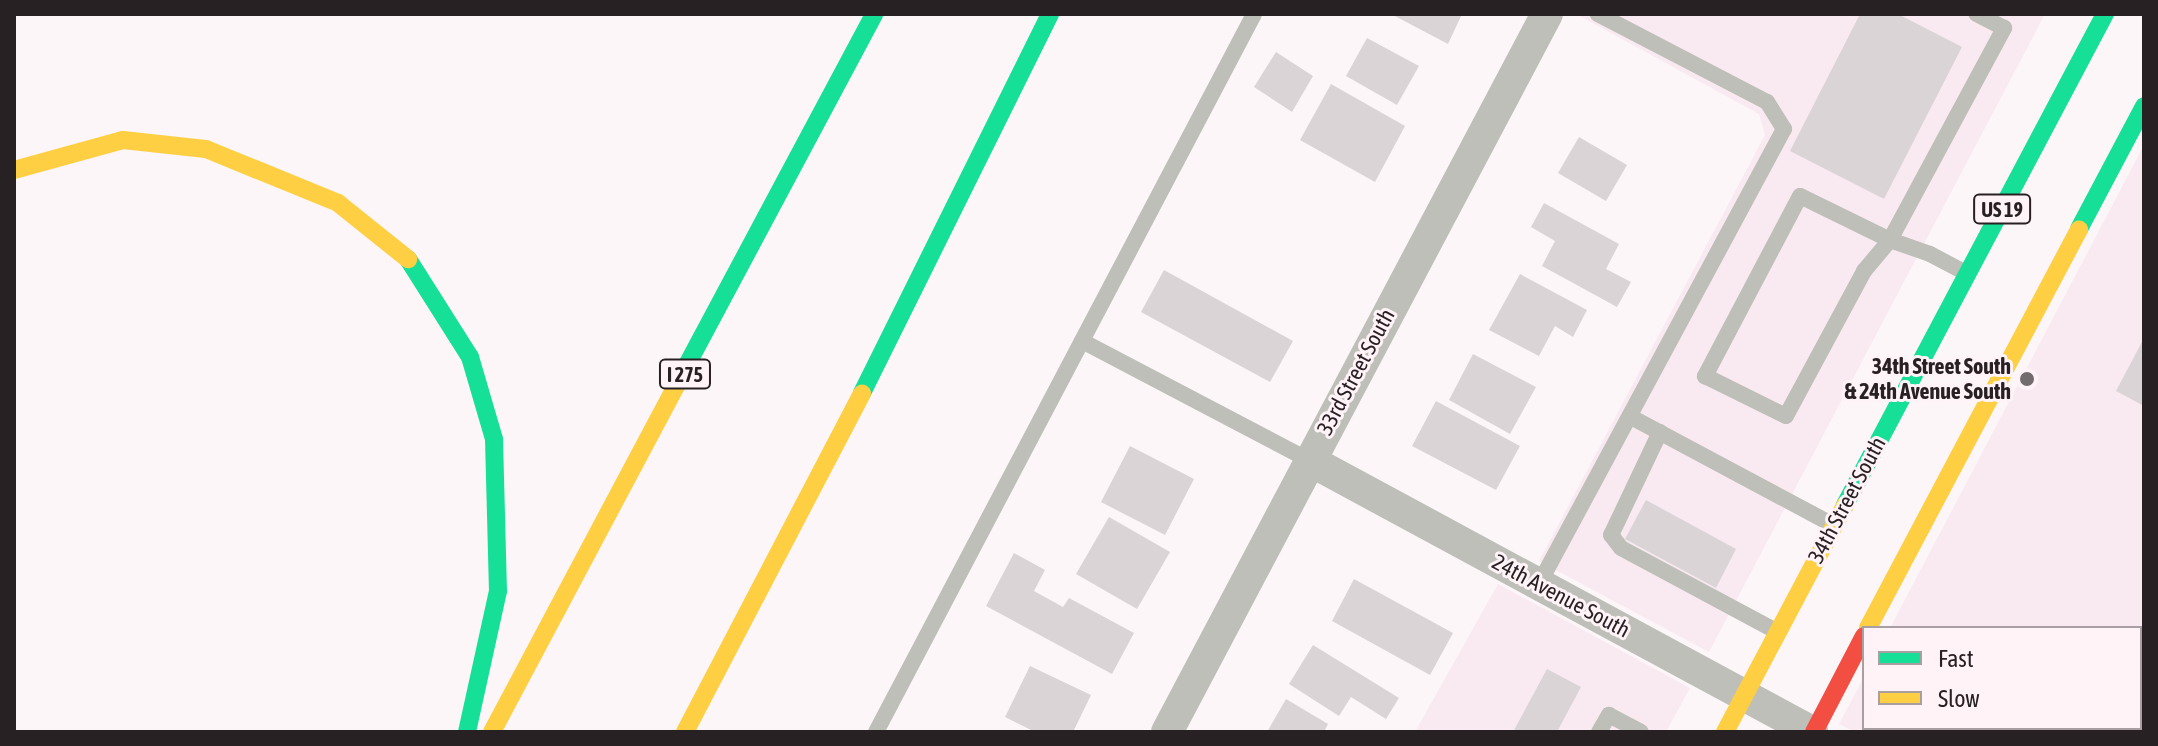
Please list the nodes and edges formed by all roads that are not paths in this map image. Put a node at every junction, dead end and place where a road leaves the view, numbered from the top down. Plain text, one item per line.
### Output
1 (874, 14) edge
2 (1050, 14) edge
3 (1254, 14) edge
4 (1547, 14) edge
5 (1598, 14) edge
6 (1976, 14) edge
7 (2105, 14) edge
8 (2144, 106) edge
9 (14, 170) edge
10 (1890, 240) junction
11 (1968, 274) junction
12 (1082, 341) junction
13 (1631, 417) junction
14 (1660, 432) junction
15 (1309, 460) junction
16 (1834, 525) junction
17 (1539, 584) junction
18 (1869, 626) edge
19 (1778, 632) junction
20 (1862, 640) edge
21 (1745, 694) junction
22 (467, 732) edge
23 (492, 732) edge
24 (685, 732) edge
25 (876, 732) edge
26 (1167, 732) edge
27 (1599, 732) edge
28 (1641, 732) edge
29 (1725, 732) edge
30 (1813, 732) edge

1 - 23 highway, I 275
2 - 24 highway
3 - 12 lane
4 - 15 street, 33rd Street South
5 - 13 lane
6 - 10 lane
7 - 11 highway, 34th Street South / US 19
8 - 18 highway
9 - 22 highway
10 - 10 lane
10 - 11 lane
11 - 16 highway, 34th Street South / US 19
12 - 15 lane
12 - 25 lane
13 - 14 lane
13 - 17 lane
14 - 16 lane
14 - 19 lane
15 - 17 street, 24th Avenue South
15 - 26 street, 33rd Street South
16 - 19 highway, 34th Street South / US 19
17 - 21 street, 24th Avenue South
19 - 21 highway, 34th Street South / US 19
20 - 30 highway
21 - 29 highway, 34th Street South / US 19
21 - 30 street, 24th Avenue South
27 - 28 lane

